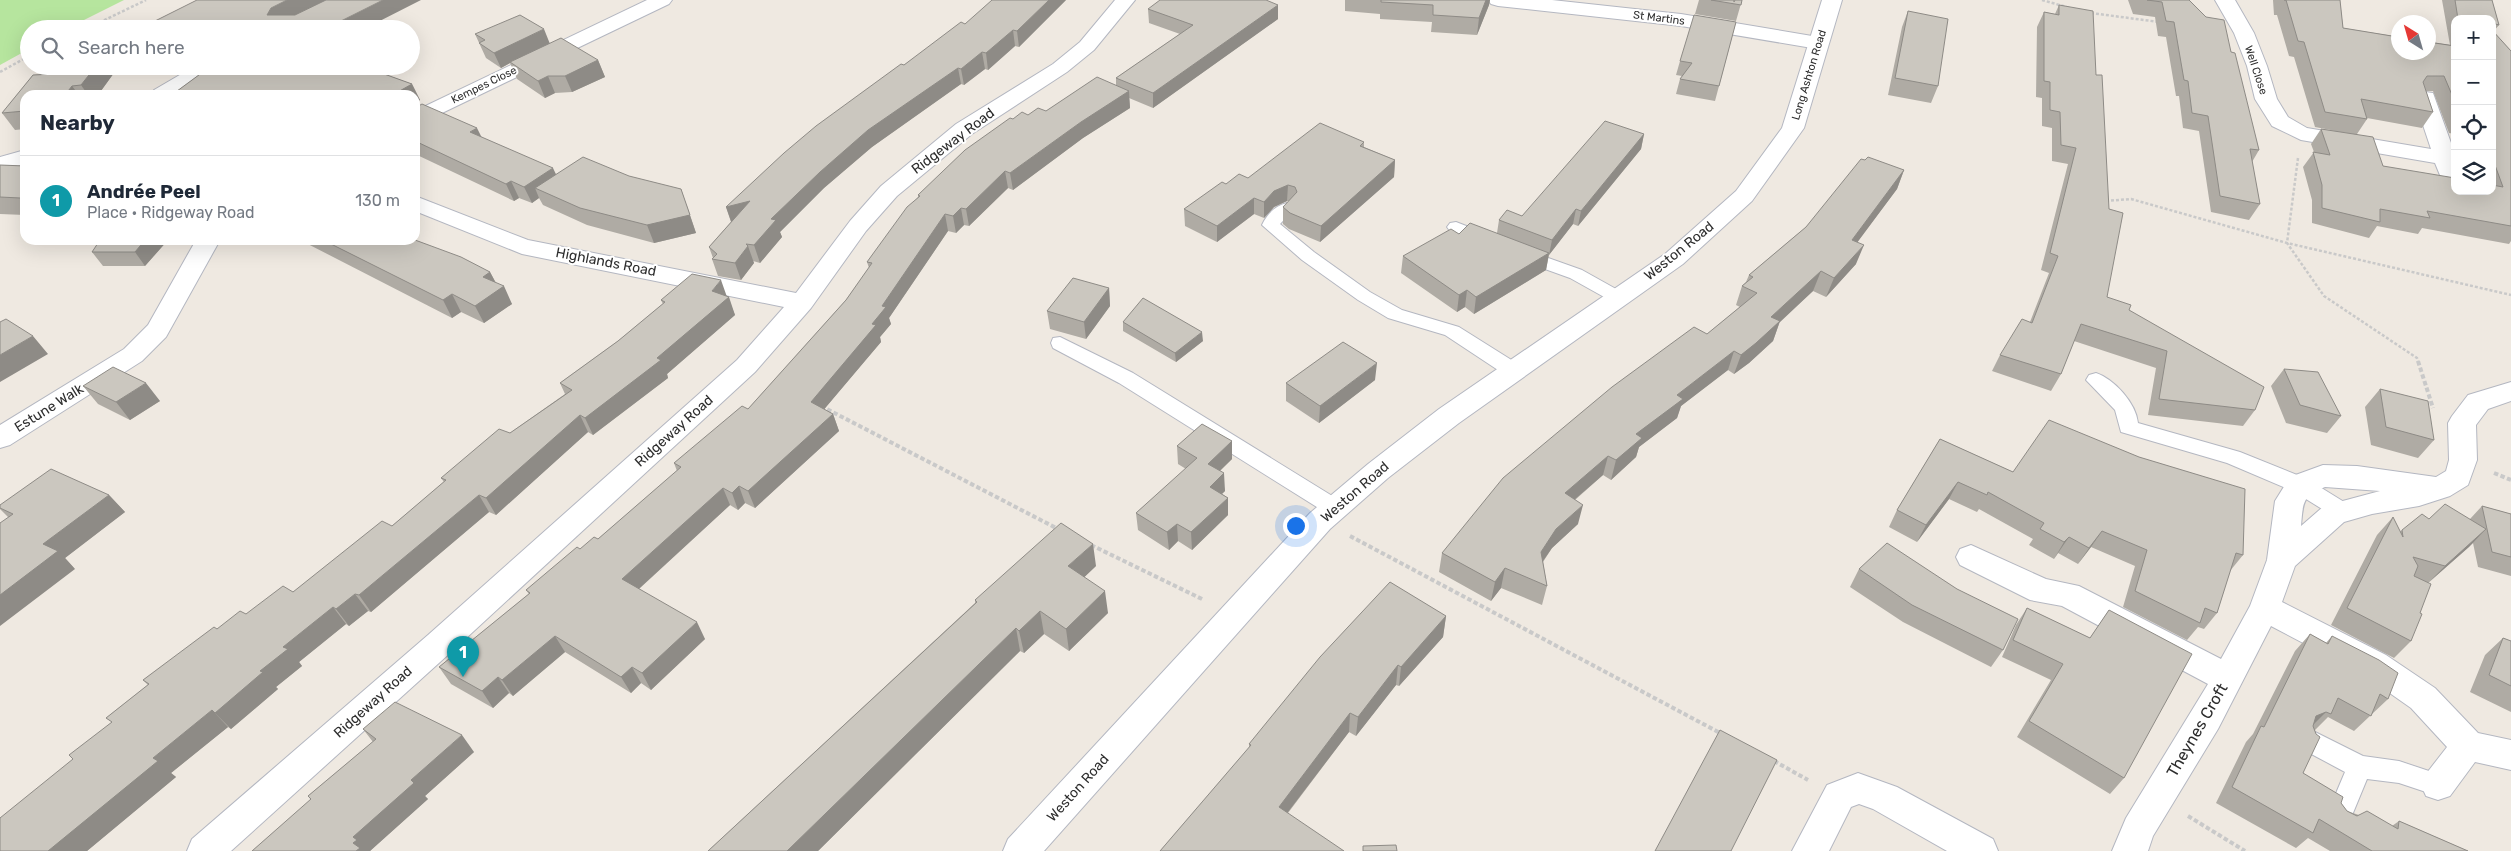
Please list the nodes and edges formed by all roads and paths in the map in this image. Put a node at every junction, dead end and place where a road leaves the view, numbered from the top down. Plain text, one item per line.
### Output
1 (146, 0) edge
2 (662, 0) edge
3 (1124, 0) edge
4 (1498, 0) edge
5 (1832, 0) edge
6 (2225, 0) edge
7 (105, 20) edge
8 (1818, 43) junction
9 (20, 61) edge
10 (0, 72) edge
11 (195, 75) edge
12 (170, 90) edge
13 (2425, 98) edge
14 (420, 118) edge
15 (2301, 133) junction
16 (20, 158) edge
17 (2445, 158) junction
18 (0, 164) edge
19 (2451, 177) edge
20 (1744, 196) joint
21 (2097, 202) edge
22 (420, 205) edge
23 (1288, 208) edge
24 (1456, 227) dead end
25 (2287, 243) junction
26 (205, 245) edge
27 (2511, 295) edge
28 (1619, 298) junction
29 (802, 302) junction
30 (1060, 343) dead end
31 (1514, 371) junction
32 (2096, 380) dead end
33 (2511, 391) edge
34 (814, 402) edge
35 (0, 438) edge
36 (2463, 460) junction
37 (2300, 485) junction
38 (2440, 488) junction
39 (2342, 511) junction
40 (1328, 514) junction
41 (1064, 531) edge
42 (1090, 544) edge
43 (1971, 557) dead end
44 (2282, 560) junction
45 (1204, 600) dead end
46 (2265, 608) junction
47 (2227, 678) junction
48 (1727, 737) edge
49 (2311, 742) edge
50 (2468, 746) junction
51 (2511, 755) edge
52 (1770, 760) edge
53 (2359, 767) junction
54 (2438, 785) joint
55 (1839, 796) junction
56 (2158, 798) junction
57 (2339, 817) edge
58 (205, 851) edge
59 (1021, 851) edge
60 (1810, 851) edge
61 (1980, 851) edge
62 (2130, 851) edge
63 (2245, 851) edge

1 - 7 path
2 - 14 street, Kempes Close
3 - 29 street, Ridgeway Road
4 - 8 street, St Martins
5 - 8 street, Long Ashton Road
6 - 15 street, Well Close
8 - 20 street, Long Ashton Road
9 - 10 path
11 - 12 street
13 - 17 street
15 - 17 street, Well Close
15 - 25 path
16 - 18 street
17 - 19 street
20 - 28 street, Weston Road
21 - 25 path
22 - 29 street, Highlands Road
23 - 31 lane
24 - 28 lane
25 - 27 path
25 - 36 path
26 - 35 street, Estune Walk
28 - 31 street, Weston Road
29 - 58 street, Ridgeway Road
30 - 40 lane
31 - 40 street, Weston Road
32 - 37 lane
33 - 36 street, Theynes Croft
34 - 41 path
36 - 38 street, Theynes Croft
37 - 38 street
37 - 39 lane
37 - 44 street, Theynes Croft
38 - 39 street, Theynes Croft
39 - 44 street, Theynes Croft
40 - 48 path
40 - 59 street, Weston Road
42 - 45 path
43 - 47 street
44 - 46 street, Theynes Croft
46 - 47 street, Theynes Croft
46 - 50 street
47 - 56 street, Theynes Croft
49 - 53 lane
50 - 51 street
50 - 54 street
52 - 55 path
53 - 54 lane
53 - 57 lane
55 - 60 street
55 - 61 street
56 - 62 street, Theynes Croft
56 - 63 path

